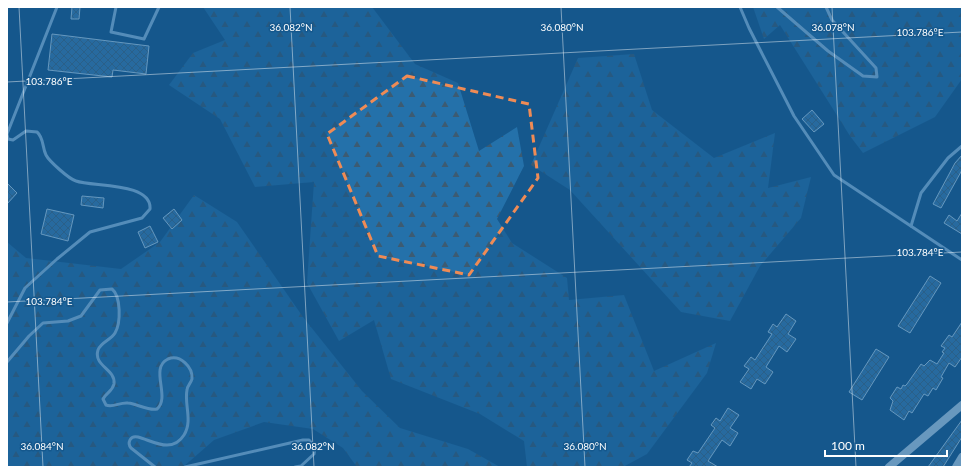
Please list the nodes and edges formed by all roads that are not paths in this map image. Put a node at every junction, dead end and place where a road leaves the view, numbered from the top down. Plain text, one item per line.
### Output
1 (57, 7) edge
2 (116, 7) edge
3 (159, 7) edge
4 (740, 7) edge
5 (777, 7) edge
6 (826, 7) edge
7 (962, 146) edge
8 (910, 226) junction
9 (962, 260) edge
10 (7, 323) edge
11 (7, 362) edge
12 (962, 405) edge
13 (962, 457) edge
14 (155, 467) edge
15 (185, 467) edge
16 (295, 467) edge
17 (888, 467) edge
18 (956, 467) edge

1 - 10 lane
2 - 3 lane
4 - 8 lane
5 - 6 lane
7 - 8 lane
8 - 9 lane
11 - 14 lane
12 - 17 street
13 - 18 street
15 - 16 lane

